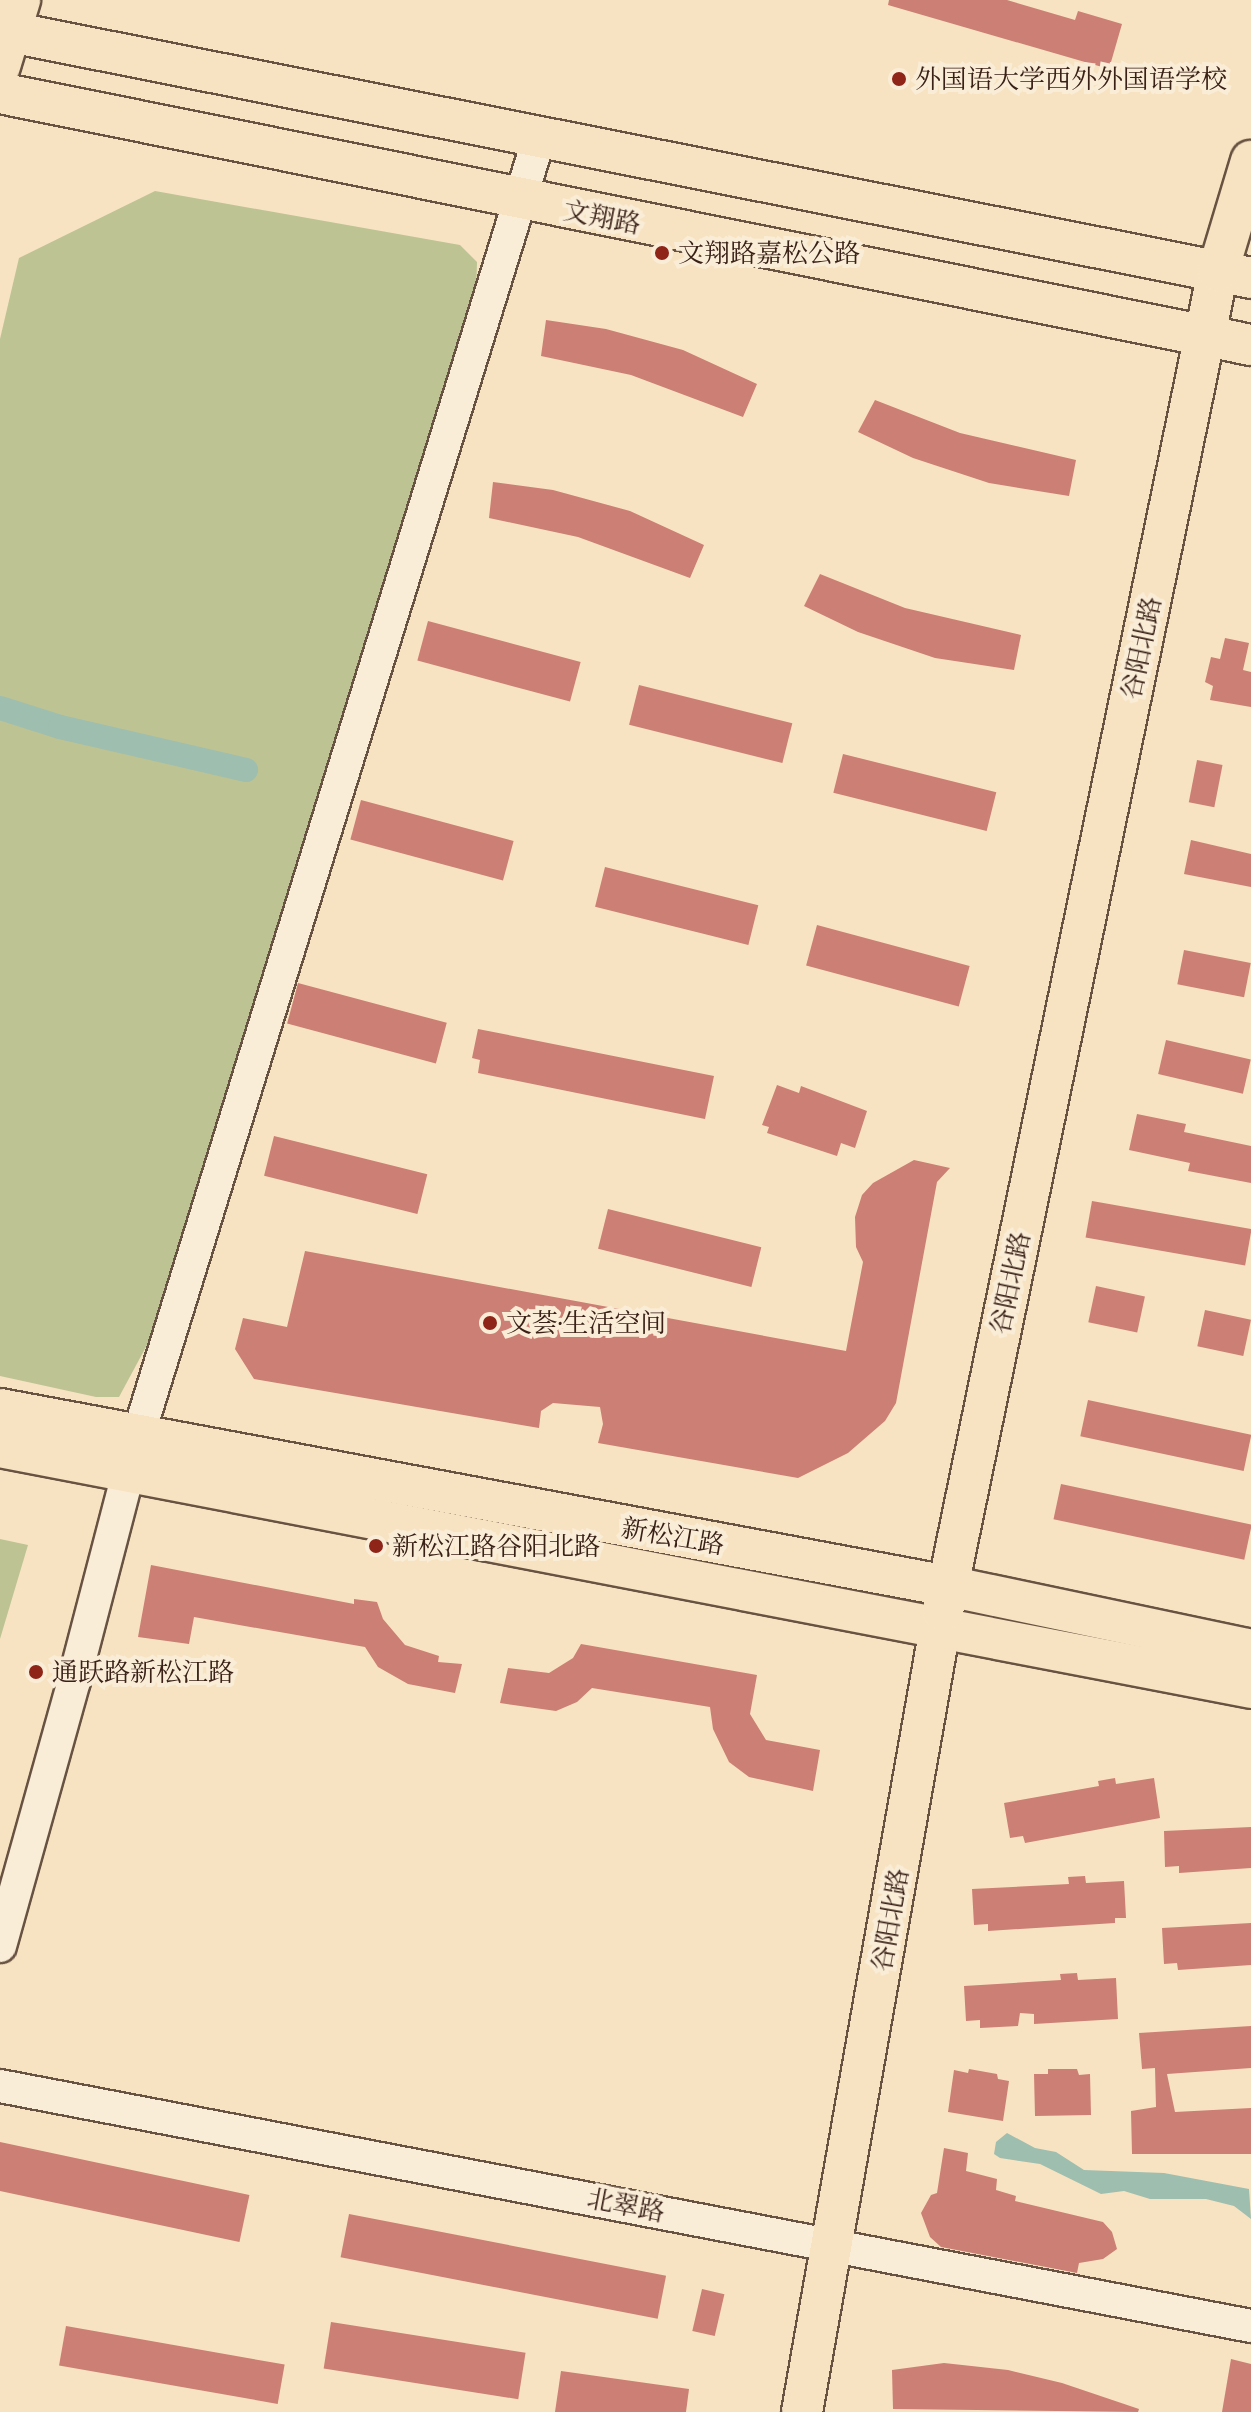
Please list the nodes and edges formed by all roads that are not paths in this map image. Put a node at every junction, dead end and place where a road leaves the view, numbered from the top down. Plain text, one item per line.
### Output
1 (8, 32) edge
2 (0, 93) edge
3 (539, 138) junction
4 (1251, 161) edge
5 (519, 200) junction
6 (1235, 274) edge
7 (1205, 336) junction
8 (1251, 345) edge
9 (0, 1409) edge
10 (0, 1447) edge
11 (134, 1454) junction
12 (948, 1586) junction
13 (940, 1629) junction
14 (1251, 1650) edge
15 (1251, 1688) edge
16 (0, 1946) edge
17 (0, 2086) edge
18 (834, 2245) junction
19 (1251, 2326) edge
20 (802, 2412) edge

1 - 3 main road
2 - 5 main road, 文翔路
3 - 5 street
3 - 6 main road
4 - 6 main road, 谷阳北路
5 - 7 main road, 文翔路
5 - 11 street
6 - 7 main road, 谷阳北路
7 - 8 main road, 文翔路
7 - 12 main road, 谷阳北路
9 - 11 main road, 新松江路
10 - 11 main road, 新松江路
11 - 12 main road, 新松江路
11 - 13 main road, 新松江路
11 - 16 street
12 - 13 main road, 谷阳北路
12 - 14 main road, 新松江路
13 - 15 main road, 新松江路
13 - 18 main road, 谷阳北路
17 - 18 street, 北翠路
18 - 19 street, 北翠路
18 - 20 main road, 谷阳北路

